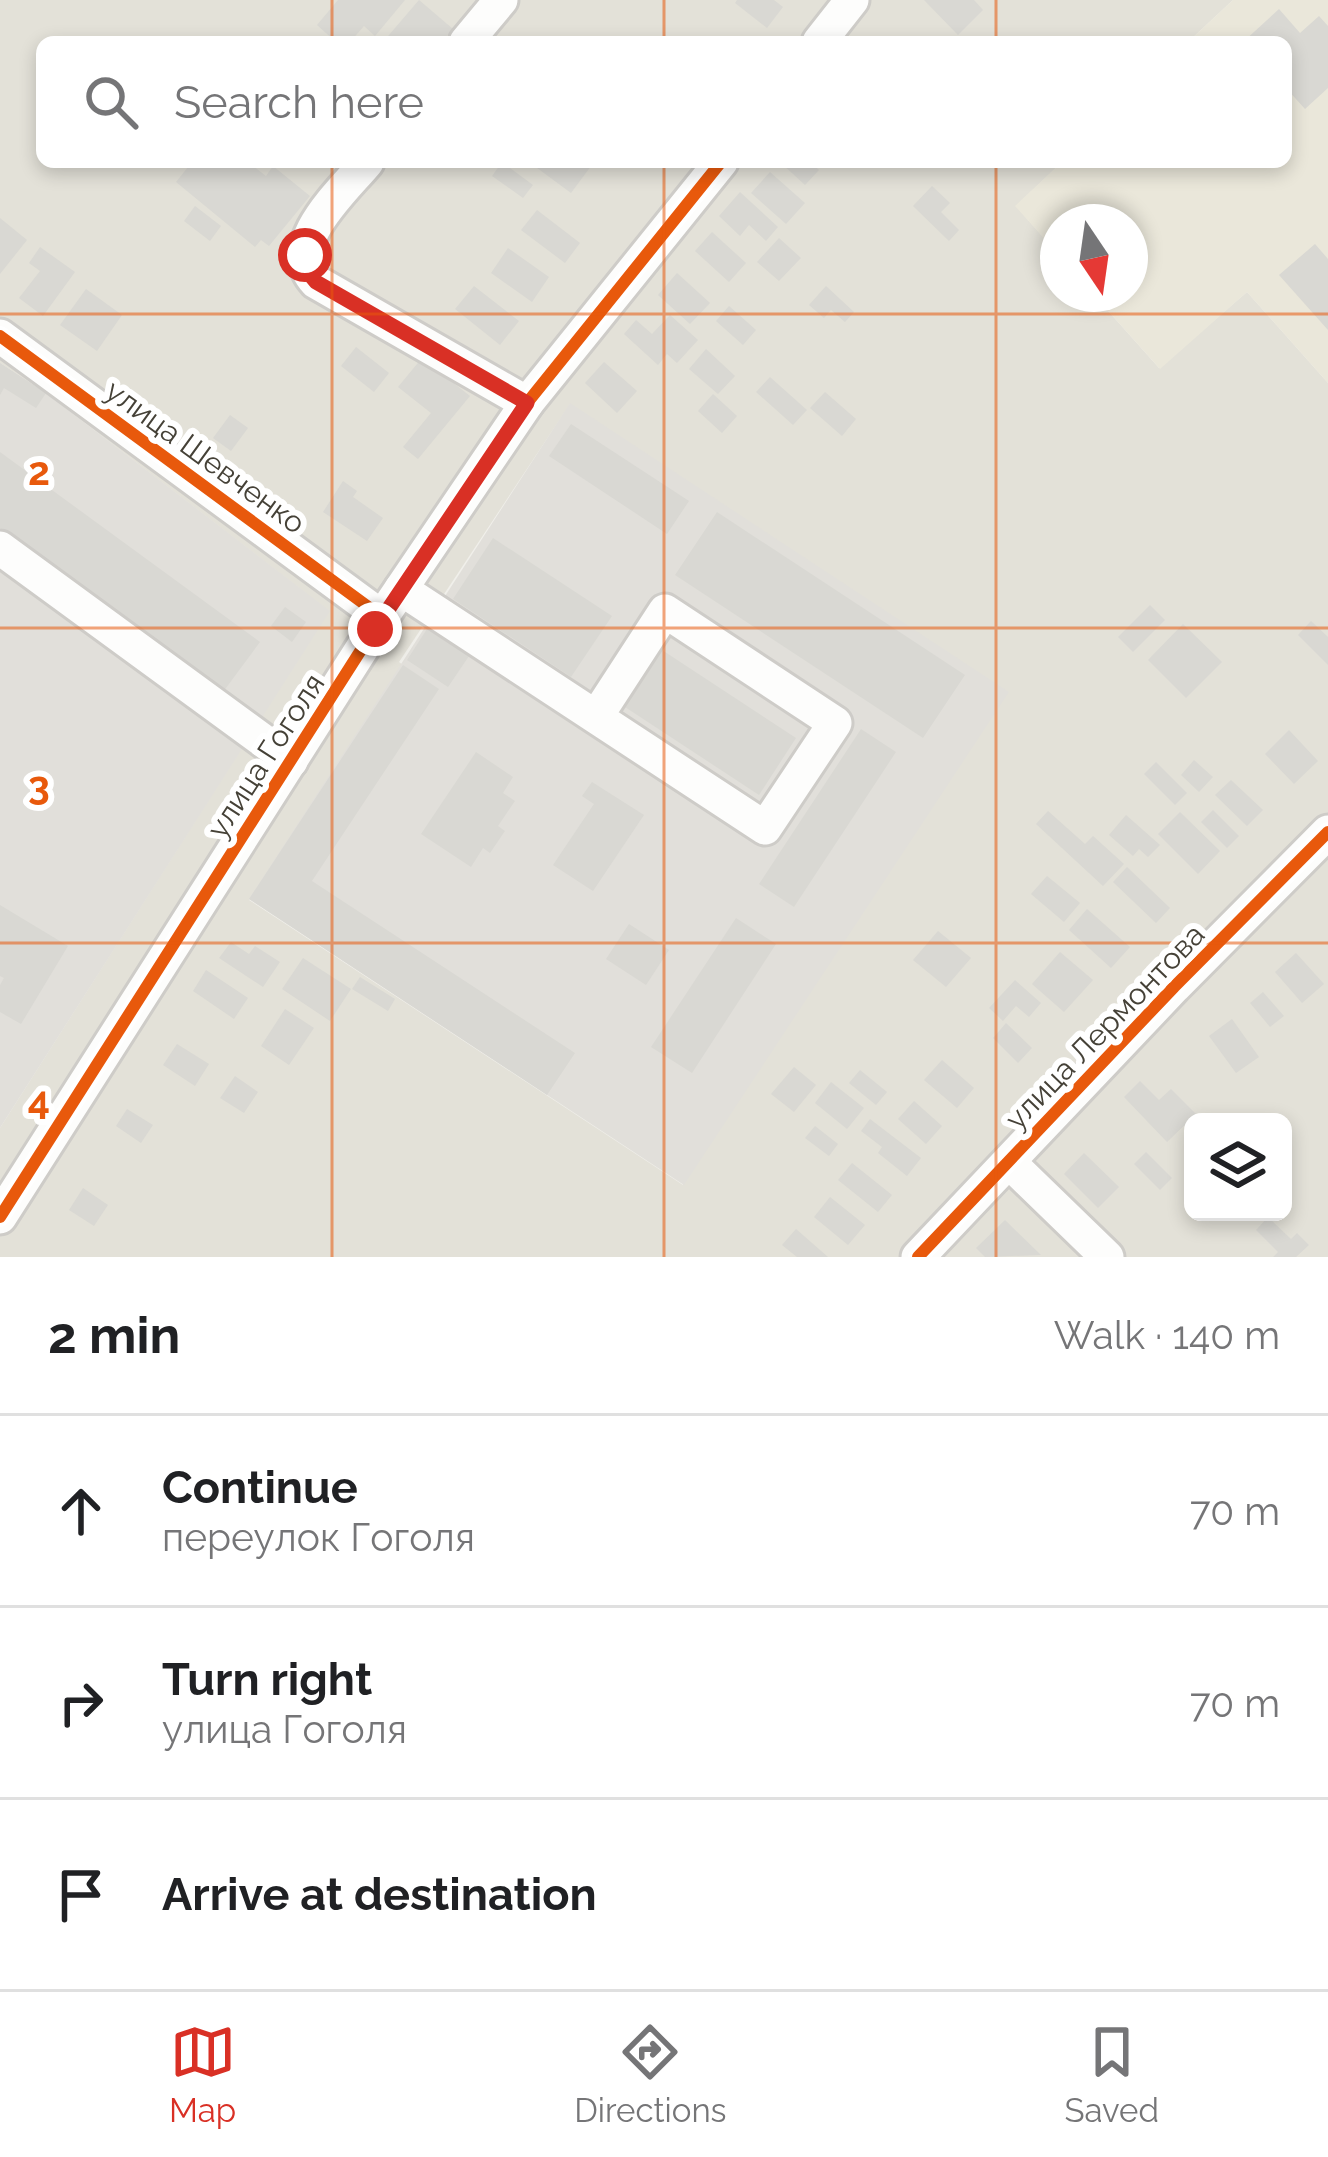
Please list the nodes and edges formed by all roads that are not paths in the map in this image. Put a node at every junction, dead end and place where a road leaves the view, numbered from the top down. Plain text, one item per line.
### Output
1 (501, 0) edge
2 (853, 0) edge
3 (471, 36) edge
4 (823, 36) edge
5 (362, 168) edge
6 (717, 168) edge
7 (0, 336) edge
8 (527, 403) junction
9 (0, 548) edge
10 (392, 603) junction
11 (596, 717) junction
12 (291, 761) junction
13 (1328, 832) edge
14 (1009, 1162) junction
15 (0, 1217) edge
16 (918, 1257) edge
17 (1107, 1257) edge

1 - 3 street
2 - 4 street
5 - 8 street
6 - 8 street, улица Гоголя
7 - 10 street, улица Шевченко
8 - 10 street, улица Гоголя
9 - 12 street
10 - 11 street, улица Шевченко
10 - 12 street, улица Гоголя
11 - 11 street, улица Шевченко
12 - 15 street, улица Гоголя
13 - 14 street, улица Лермонтова
14 - 16 street, улица Лермонтова
14 - 17 street

